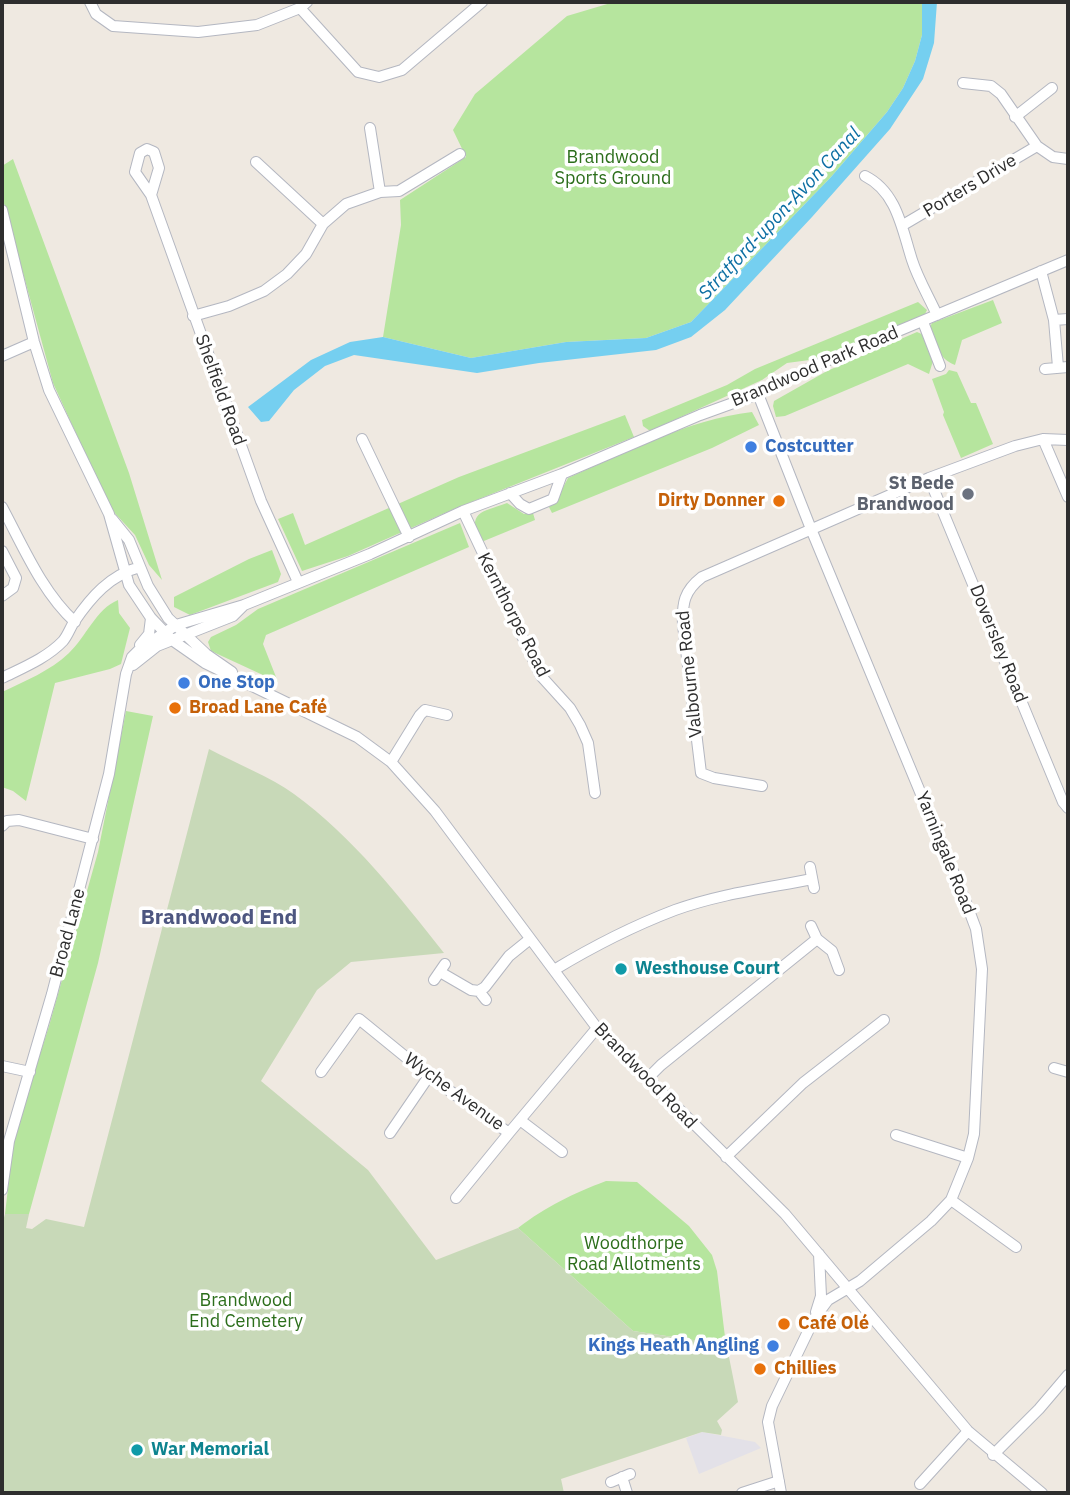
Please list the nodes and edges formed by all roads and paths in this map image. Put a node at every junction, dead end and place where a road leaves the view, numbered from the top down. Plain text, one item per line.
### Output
1 (90, 2) edge
2 (482, 2) edge
3 (303, 5) edge
4 (963, 83) dead end
5 (1052, 88) dead end
6 (1015, 117) junction
7 (370, 128) dead end
8 (1037, 146) junction
9 (460, 154) dead end
10 (1068, 159) edge
11 (256, 162) dead end
12 (865, 176) dead end
13 (380, 192) junction
14 (151, 195) dead end
15 (2, 210) edge
16 (323, 224) junction
17 (903, 225) junction
18 (1068, 260) edge
19 (1041, 271) junction
20 (937, 315) junction
21 (193, 316) junction
22 (1068, 319) edge
23 (1054, 320) junction
24 (923, 322) junction
25 (34, 342) junction
26 (2, 356) edge
27 (940, 366) dead end
28 (1063, 367) edge
29 (1045, 369) dead end
30 (758, 394) junction
31 (362, 439) dead end
32 (1043, 439) junction
33 (1068, 440) edge
34 (562, 474) junction
35 (929, 478) junction
36 (510, 493) junction
37 (1068, 497) edge
38 (2, 507) edge
39 (463, 511) junction
40 (109, 514) junction
41 (811, 529) junction
42 (409, 537) junction
43 (2, 551) edge
44 (140, 567) junction
45 (124, 572) junction
46 (298, 582) junction
47 (2, 596) edge
48 (244, 605) junction
49 (151, 618) junction
50 (75, 622) junction
51 (177, 625) junction
52 (176, 636) junction
53 (132, 657) junction
54 (126, 674) junction
55 (2, 678) edge
56 (240, 679) junction
57 (447, 715) dead end
58 (391, 762) junction
59 (762, 786) dead end
60 (596, 793) dead end
61 (1068, 808) edge
62 (2, 825) edge
63 (93, 839) junction
64 (810, 867) dead end
65 (811, 926) dead end
66 (530, 939) junction
67 (817, 939) junction
68 (554, 970) junction
69 (839, 970) dead end
70 (439, 972) dead end
71 (478, 991) junction
72 (486, 1000) dead end
73 (884, 1020) dead end
74 (597, 1028) junction
75 (2, 1066) edge
76 (1054, 1068) dead end
77 (30, 1072) junction
78 (321, 1072) dead end
79 (1068, 1072) edge
80 (429, 1076) junction
81 (647, 1079) junction
82 (520, 1120) junction
83 (390, 1133) dead end
84 (509, 1133) junction
85 (896, 1135) dead end
86 (562, 1152) dead end
87 (726, 1157) junction
88 (968, 1158) junction
89 (2, 1190) edge
90 (456, 1198) dead end
91 (951, 1200) junction
92 (1016, 1247) dead end
93 (818, 1252) junction
94 (846, 1288) junction
95 (814, 1319) junction
96 (1068, 1375) edge
97 (968, 1431) junction
98 (993, 1455) junction
99 (779, 1481) junction
100 (611, 1482) dead end
101 (920, 1484) dead end
102 (627, 1493) edge
103 (742, 1493) edge
104 (781, 1493) edge
105 (1042, 1493) edge

1 - 3 street
2 - 3 street
4 - 6 street
5 - 6 street
6 - 8 street
7 - 13 street
8 - 10 street
8 - 17 street, Porters Drive
9 - 13 street
11 - 16 street
12 - 17 street
13 - 16 street
14 - 21 street, Shelfield Road
15 - 25 street
16 - 21 street
17 - 20 street
18 - 19 street, Brandwood Park Road
19 - 20 street, Brandwood Park Road
19 - 23 street
20 - 24 street, Brandwood Park Road
21 - 46 street, Shelfield Road
22 - 23 street
23 - 28 street
24 - 27 street
24 - 30 street, Brandwood Park Road
25 - 26 street
25 - 40 street
28 - 29 street
30 - 34 street, Brandwood Park Road
30 - 41 street, Yarningale Road
31 - 42 street
32 - 33 street, Valbourne Road
32 - 35 street, Valbourne Road
32 - 37 street
34 - 36 street, Brandwood Park Road
34 - 36 street
35 - 41 street, Valbourne Road
35 - 61 street, Doversley Road
36 - 39 street, Brandwood Park Road
38 - 50 street
39 - 42 street, Brandwood Park Road
39 - 60 street, Kernthorpe Road
40 - 44 street, Brandwood Road
40 - 45 street
41 - 59 street, Valbourne Road
41 - 88 street, Yarningale Road
42 - 46 street, Brandwood Park Road
43 - 47 street
44 - 45 street
44 - 51 street, Brandwood Road
45 - 49 street
45 - 50 street
46 - 48 street, Brandwood Park Road
48 - 51 street, Brandwood Park Road
48 - 52 street, Brandwood Park Road
49 - 52 street
49 - 53 street, Broad Lane
50 - 55 street
51 - 52 street, Brandwood Road
52 - 53 street
52 - 54 street
52 - 56 street, Brandwood Road
52 - 56 street, Brandwood Road
53 - 54 street, Broad Lane
54 - 63 street, Broad Lane
56 - 58 street, Brandwood Road
57 - 58 street
58 - 66 street, Brandwood Road
62 - 63 street
63 - 77 street, Broad Lane
64 - 68 street
65 - 67 street
66 - 68 street, Brandwood Road
66 - 71 street
67 - 69 street
67 - 81 street
68 - 74 street, Brandwood Road
70 - 71 street
71 - 72 street
73 - 87 street
74 - 81 street, Brandwood Road
74 - 82 street, Wyche Avenue
75 - 77 street
76 - 79 street
77 - 89 street, Broad Lane
78 - 80 street, Wyche Avenue
80 - 83 street
80 - 84 street, Wyche Avenue
81 - 87 street, Brandwood Road
82 - 84 street, Wyche Avenue
82 - 86 street
84 - 90 street
85 - 88 street
87 - 93 street, Brandwood Road
88 - 91 street, Yarningale Road
91 - 92 street
91 - 94 street, Yarningale Road
93 - 94 street, Brandwood Road
93 - 95 street
94 - 95 street, Yarningale Road
94 - 97 street, Brandwood Road
95 - 99 street
96 - 98 street
97 - 98 street, Brandwood Road
97 - 101 street
98 - 105 street, Brandwood Road
99 - 103 street
99 - 104 street
100 - 102 street

